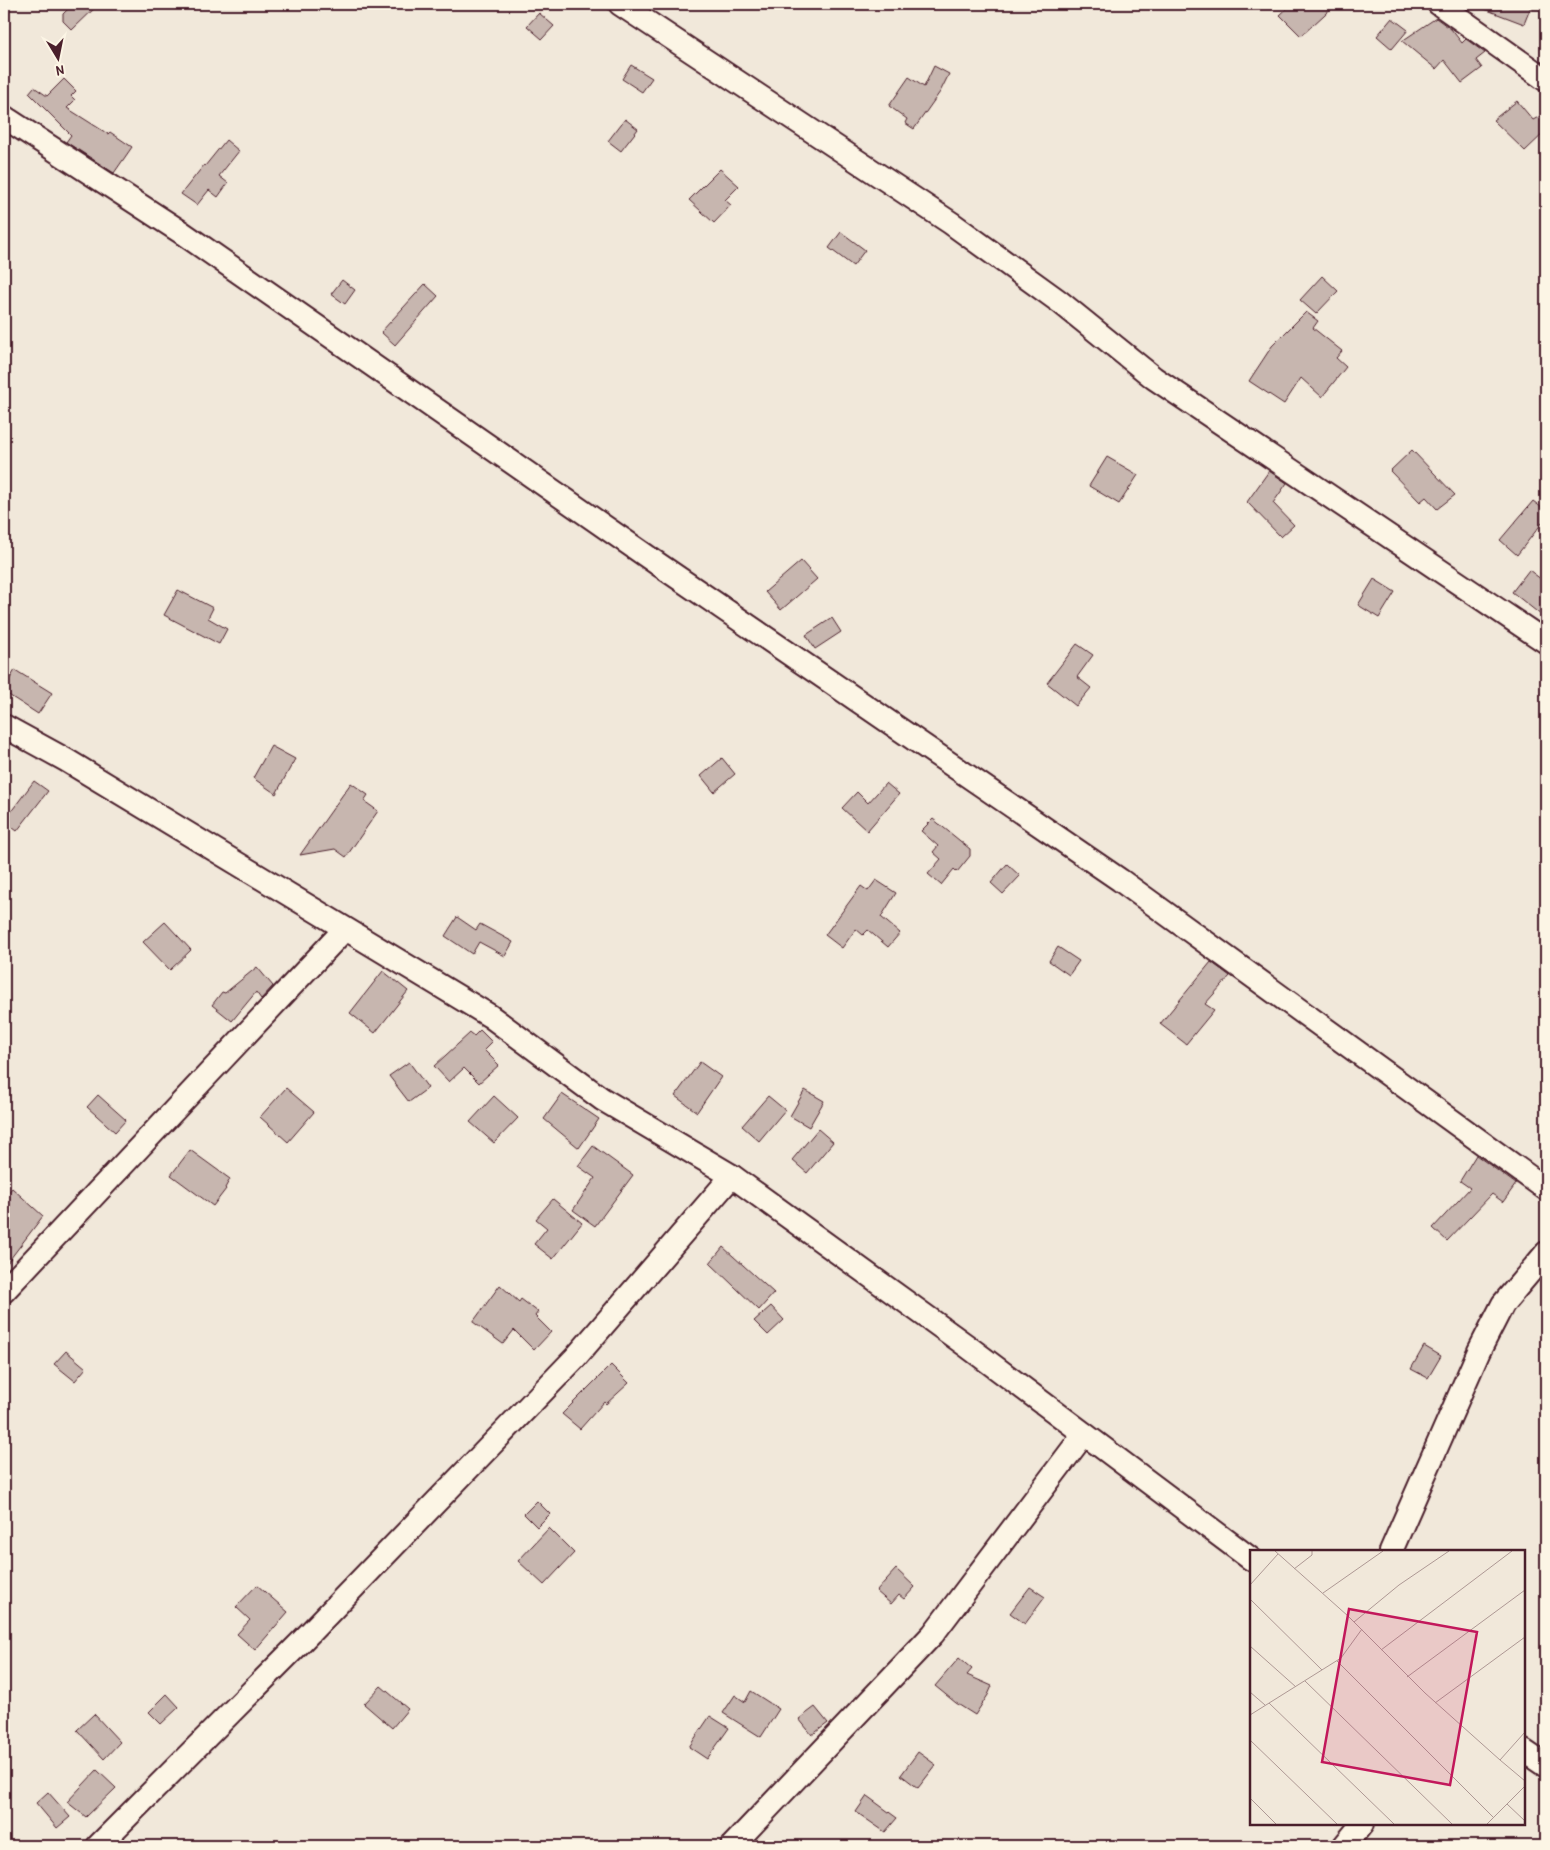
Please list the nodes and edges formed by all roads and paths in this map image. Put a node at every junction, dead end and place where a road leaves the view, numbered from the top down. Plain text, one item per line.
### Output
1 (620, 4) edge
2 (1439, 4) edge
3 (1546, 80) edge
4 (4, 117) edge
5 (1546, 642) edge
6 (4, 726) edge
7 (345, 929) junction
8 (732, 1176) junction
9 (1546, 1189) edge
10 (1546, 1252) edge
11 (4, 1291) edge
12 (1084, 1434) junction
13 (1391, 1550) edge
14 (1250, 1558) edge
15 (1525, 1752) edge
16 (1546, 1766) edge
17 (1361, 1825) edge
18 (98, 1846) edge
19 (732, 1846) edge
20 (1344, 1846) edge

1 - 5 street
2 - 3 street
4 - 9 street
6 - 7 street
7 - 8 street
7 - 11 street
8 - 12 street
8 - 18 street
10 - 13 street
12 - 14 street
12 - 19 street
15 - 16 street
17 - 20 street

